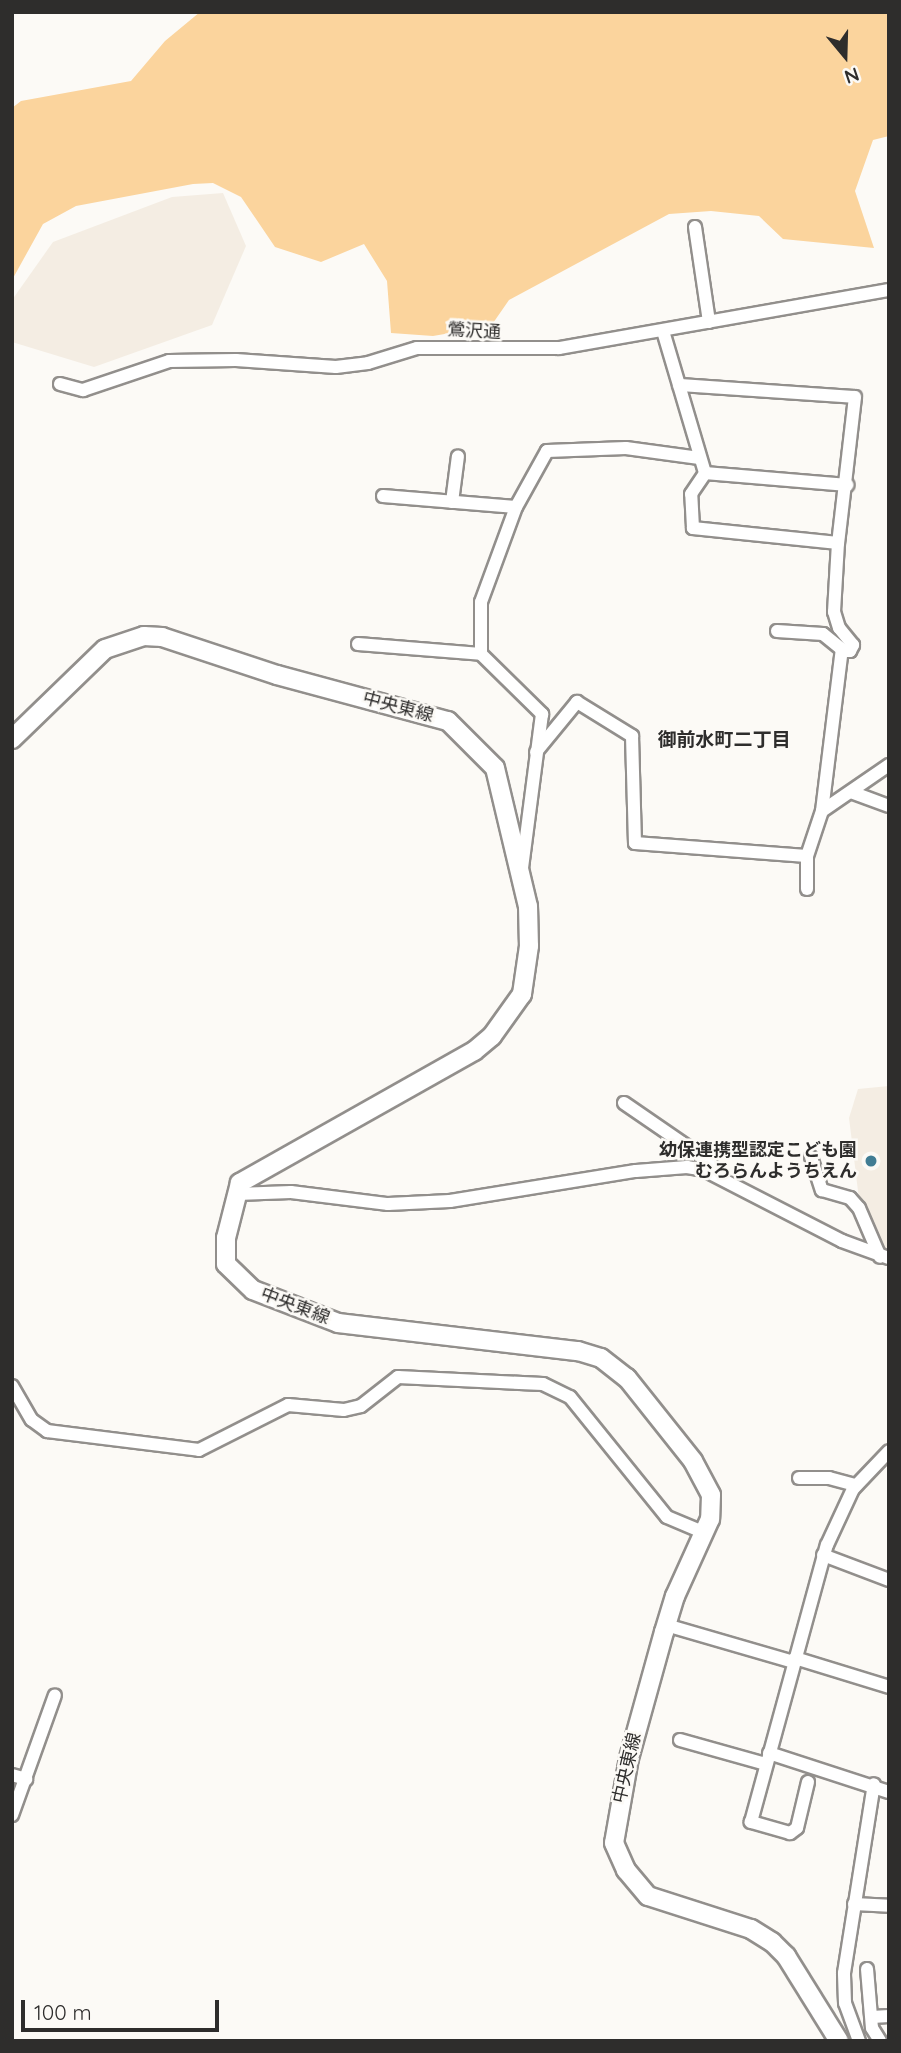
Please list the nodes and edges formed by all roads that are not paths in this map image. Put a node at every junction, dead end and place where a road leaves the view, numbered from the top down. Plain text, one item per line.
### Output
1 (695, 227) dead end
2 (889, 290) edge
3 (709, 322) junction
4 (663, 331) junction
5 (60, 384) dead end
6 (679, 385) junction
7 (458, 456) dead end
8 (699, 458) junction
9 (705, 473) junction
10 (847, 485) junction
11 (383, 496) dead end
12 (452, 502) junction
13 (516, 507) junction
14 (838, 542) junction
15 (778, 631) dead end
16 (358, 644) dead end
17 (842, 649) junction
18 (481, 654) junction
19 (12, 739) edge
20 (536, 752) junction
21 (889, 765) edge
22 (851, 792) junction
23 (889, 806) edge
24 (822, 811) junction
25 (807, 856) junction
26 (522, 868) junction
27 (807, 889) dead end
28 (624, 1103) dead end
29 (811, 1157) dead end
30 (723, 1180) junction
31 (237, 1194) junction
32 (884, 1257) edge
33 (12, 1386) edge
34 (889, 1451) edge
35 (799, 1478) dead end
36 (856, 1485) junction
37 (705, 1533) junction
38 (823, 1555) junction
39 (889, 1580) edge
40 (666, 1625) junction
41 (794, 1660) junction
42 (889, 1687) edge
43 (55, 1695) dead end
44 (680, 1740) dead end
45 (767, 1758) junction
46 (12, 1775) edge
47 (26, 1779) junction
48 (808, 1782) dead end
49 (874, 1784) junction
50 (889, 1792) edge
51 (12, 1815) edge
52 (854, 1904) junction
53 (889, 1906) edge
54 (867, 1969) dead end
55 (889, 2016) edge
56 (872, 2017) junction
57 (839, 2041) edge
58 (859, 2041) edge
59 (880, 2041) edge

1 - 3 street
2 - 3 street, 鶯沢通
3 - 4 street, 鶯沢通
4 - 5 street, 鶯沢通
4 - 6 street
6 - 8 street
6 - 10 street
7 - 12 street
8 - 9 street
8 - 13 street
9 - 10 street
9 - 14 street
10 - 14 street
11 - 12 street
12 - 13 street
13 - 18 street
14 - 17 street
15 - 17 street
16 - 18 street
17 - 24 street
18 - 20 street
19 - 26 main road, 中央東線
20 - 25 street
20 - 26 street
21 - 22 street
22 - 23 street
22 - 24 street
24 - 25 street
25 - 27 street
26 - 31 main road, 中央東線
28 - 30 street
29 - 32 street
30 - 31 street
30 - 32 street
31 - 37 main road, 中央東線
33 - 37 street
34 - 36 street
35 - 36 street
36 - 38 street
37 - 40 main road, 中央東線
38 - 39 street
38 - 41 street
40 - 41 street
40 - 57 main road, 中央東線
41 - 42 street
41 - 45 street
43 - 47 street
44 - 45 street
45 - 48 street
45 - 49 street
46 - 47 street
47 - 51 street
49 - 50 street
49 - 52 street
52 - 53 street
52 - 58 street
54 - 56 street
55 - 56 street
56 - 59 street

